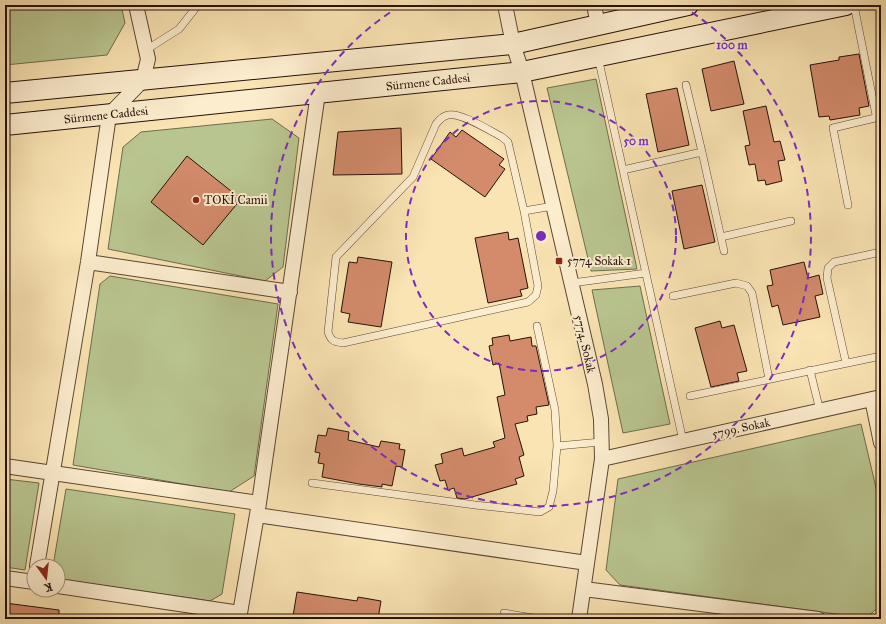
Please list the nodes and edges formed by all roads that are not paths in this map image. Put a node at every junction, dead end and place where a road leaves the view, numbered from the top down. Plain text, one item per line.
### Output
1 (136, 5) edge
2 (198, 5) edge
3 (505, 5) edge
4 (594, 5) edge
5 (688, 5) edge
6 (846, 5) edge
7 (854, 5) edge
8 (598, 25) junction
9 (513, 44) junction
10 (146, 50) junction
11 (598, 57) junction
12 (522, 72) junction
13 (143, 80) junction
14 (686, 85) dead end
15 (5, 93) edge
16 (318, 93) junction
17 (109, 115) junction
18 (5, 125) edge
19 (702, 152) junction
20 (623, 170) junction
21 (848, 205) dead end
22 (553, 206) junction
23 (524, 211) junction
24 (791, 221) dead end
25 (721, 237) junction
26 (724, 251) dead end
27 (881, 252) edge
28 (88, 262) junction
29 (646, 273) junction
30 (572, 283) junction
31 (290, 292) junction
32 (673, 296) dead end
33 (537, 326) dead end
34 (881, 356) edge
35 (846, 363) junction
36 (810, 370) junction
37 (770, 379) junction
38 (690, 396) dead end
39 (877, 398) edge
40 (820, 411) junction
41 (683, 441) junction
42 (601, 442) junction
43 (881, 443) edge
44 (557, 446) junction
45 (602, 459) junction
46 (5, 466) edge
47 (53, 473) junction
48 (312, 483) dead end
49 (258, 509) junction
50 (38, 558) edge
51 (587, 563) junction
52 (5, 578) edge
53 (26, 581) edge
54 (66, 587) edge
55 (584, 589) junction
56 (504, 613) dead end
57 (239, 616) edge
58 (539, 619) edge
59 (579, 619) edge
60 (818, 619) edge

1 - 10 street
2 - 10 lane
3 - 9 street, 5774. Sokak
4 - 8 street
5 - 8 street
6 - 11 street, Sürmene Caddesi
7 - 21 lane
8 - 9 street
9 - 12 street, 5774. Sokak
9 - 13 street
10 - 13 street
11 - 12 street, Sürmene Caddesi
11 - 20 lane
12 - 16 street, Sürmene Caddesi
12 - 22 street, 5774. Sokak
13 - 15 street
13 - 17 street
14 - 19 lane
16 - 17 street, Sürmene Caddesi
16 - 31 street
17 - 18 street, Sürmene Caddesi
17 - 28 street
19 - 20 lane
19 - 25 lane
20 - 29 lane
22 - 23 lane
22 - 30 street, 5774. Sokak
23 - 23 lane
24 - 25 lane
25 - 26 lane
27 - 35 lane
28 - 31 street
28 - 47 street
29 - 30 lane
29 - 41 lane
30 - 42 street, 5774. Sokak
31 - 49 street
32 - 37 lane
33 - 44 lane
34 - 35 lane
35 - 36 lane
36 - 37 lane
36 - 40 lane
37 - 38 lane
39 - 40 street, 5799. Sokak
39 - 43 street
40 - 41 street, 5799. Sokak
41 - 45 street, 5799. Sokak
42 - 44 lane
42 - 45 street, 5774. Sokak
44 - 48 lane
45 - 51 street, 5774. Sokak
46 - 47 street
47 - 49 street
47 - 50 street
49 - 51 street
49 - 57 street
51 - 55 street, 5774. Sokak
52 - 53 street
54 - 57 street
55 - 59 street, 5774. Sokak
55 - 60 street
56 - 58 lane

